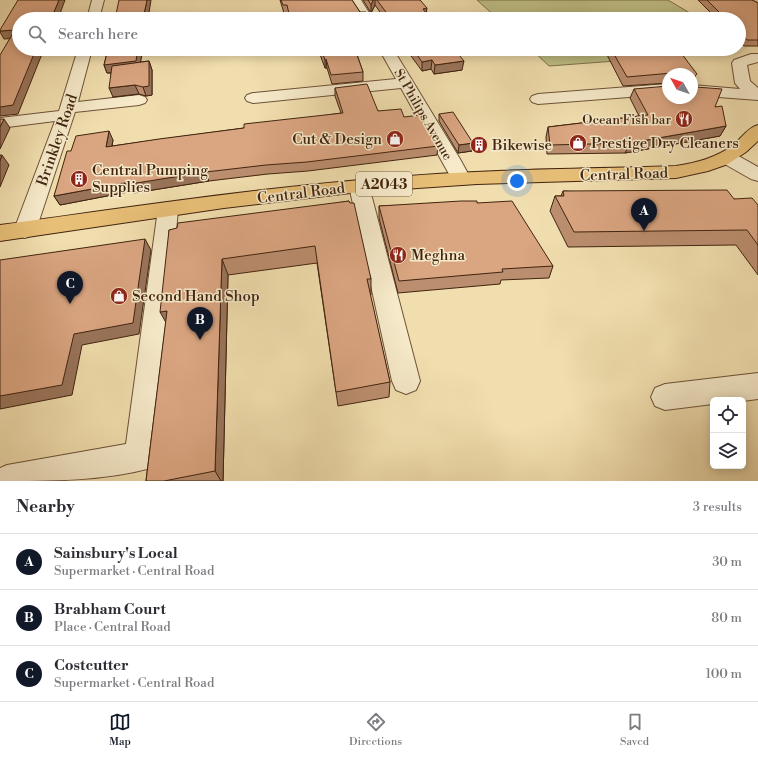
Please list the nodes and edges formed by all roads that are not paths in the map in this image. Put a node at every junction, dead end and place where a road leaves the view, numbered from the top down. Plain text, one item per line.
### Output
1 (98, 0) edge
2 (355, 0) edge
3 (95, 12) edge
4 (363, 12) edge
5 (83, 56) edge
6 (390, 56) edge
7 (758, 58) edge
8 (407, 83) junction
9 (662, 89) edge
10 (698, 90) edge
11 (757, 95) edge
12 (253, 98) dead end
13 (538, 99) dead end
14 (139, 100) edge
15 (68, 112) junction
16 (0, 123) edge
17 (758, 130) edge
18 (728, 158) junction
19 (758, 175) edge
20 (461, 180) junction
21 (359, 186) junction
22 (168, 209) junction
23 (24, 230) junction
24 (0, 233) edge
25 (406, 381) dead end
26 (758, 386) edge
27 (665, 396) dead end
28 (7, 481) edge

1 - 3 street
2 - 4 street
5 - 15 street, Brinkley Road
6 - 8 street, St Philips Avenue
7 - 11 street
8 - 12 street
8 - 20 street, St Philips Avenue
9 - 13 street
10 - 11 street
14 - 15 street
15 - 16 street
15 - 23 street, Brinkley Road
17 - 18 main road, Central Road / A2043
18 - 19 street
18 - 20 main road, Central Road / A2043
20 - 21 main road, Central Road / A2043
21 - 22 main road, Central Road / A2043
21 - 25 street
22 - 23 main road, Central Road / A2043
22 - 28 street
23 - 24 main road, Central Road / A2043
26 - 27 street

